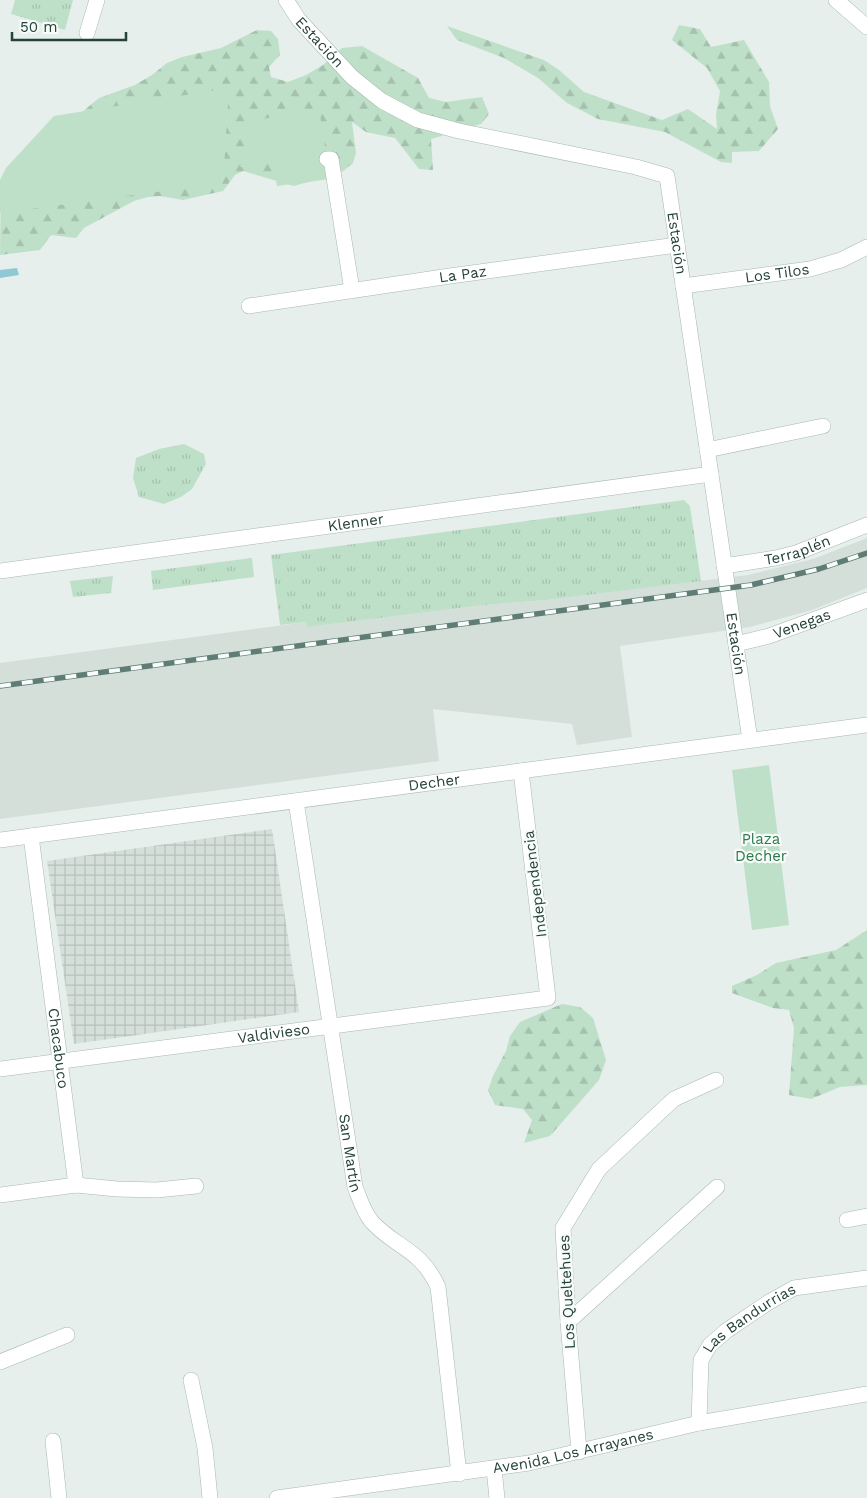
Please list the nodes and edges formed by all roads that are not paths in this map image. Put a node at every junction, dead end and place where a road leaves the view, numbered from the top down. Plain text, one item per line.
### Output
1 (97, 0) edge
2 (286, 0) edge
3 (836, 0) edge
4 (867, 28) edge
5 (87, 33) dead end
6 (327, 159) dead end
7 (677, 245) junction
8 (867, 247) edge
9 (683, 286) junction
10 (352, 290) junction
11 (249, 306) dead end
12 (823, 426) dead end
13 (707, 450) junction
14 (710, 474) junction
15 (867, 525) edge
16 (724, 566) junction
17 (0, 571) edge
18 (867, 600) edge
19 (736, 644) junction
20 (867, 725) edge
21 (750, 740) junction
22 (521, 771) junction
23 (296, 801) junction
24 (31, 836) junction
25 (0, 840) edge
26 (548, 998) joint
27 (330, 1027) junction
28 (60, 1062) junction
29 (0, 1069) edge
30 (716, 1080) dead end
31 (76, 1185) junction
32 (196, 1186) dead end
33 (717, 1187) dead end
34 (0, 1195) edge
35 (867, 1216) edge
36 (847, 1220) dead end
37 (867, 1278) edge
38 (568, 1322) junction
39 (67, 1335) dead end
40 (0, 1362) edge
41 (191, 1380) dead end
42 (867, 1394) edge
43 (699, 1423) junction
44 (53, 1441) dead end
45 (579, 1452) junction
46 (494, 1469) junction
47 (459, 1474) junction
48 (59, 1498) edge
49 (210, 1498) edge
50 (277, 1498) edge
51 (497, 1498) edge

1 - 5 street
2 - 7 street, Estación
3 - 4 street
6 - 10 street
7 - 9 street, Estación
7 - 10 street, La Paz
8 - 9 street, Los Tilos
9 - 13 street, Estación
10 - 11 street, La Paz
12 - 13 street
13 - 14 street, Estación
14 - 16 street, Estación
14 - 17 street, Klenner
15 - 16 street, Terraplén
16 - 19 street, Estación
18 - 19 street, Venegas
19 - 21 street, Estación
20 - 21 street, Decher
21 - 22 street, Decher
22 - 23 street, Decher
22 - 26 street, Independencia
23 - 24 street, Decher
23 - 27 street, San Martín
24 - 25 street, Decher
24 - 28 street, Chacabuco
26 - 27 street, Valdivieso
27 - 28 street, Valdivieso
27 - 47 street, San Martín
28 - 29 street, Valdivieso
28 - 31 street, Chacabuco
30 - 38 street, Los Queltehues
31 - 32 street
31 - 34 street
33 - 38 street
35 - 36 street
37 - 43 street, Las Bandurrias
38 - 45 street, Los Queltehues
39 - 40 street
41 - 49 street
42 - 43 street, Avenida Los Arrayanes
43 - 45 street, Avenida Los Arrayanes
44 - 48 street
45 - 46 street, Avenida Los Arrayanes
46 - 47 street, Avenida Los Arrayanes
46 - 51 street
47 - 50 street, Avenida Los Arrayanes

